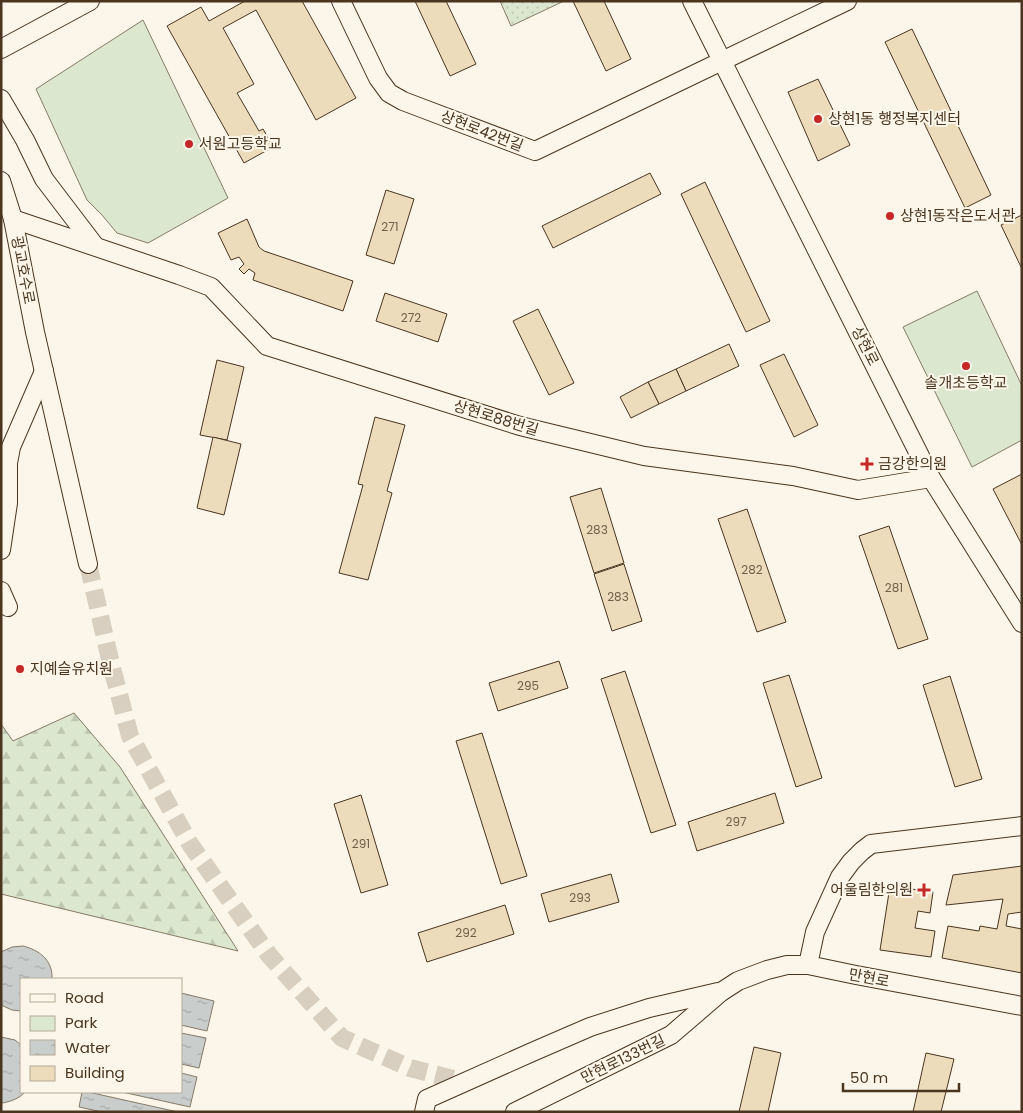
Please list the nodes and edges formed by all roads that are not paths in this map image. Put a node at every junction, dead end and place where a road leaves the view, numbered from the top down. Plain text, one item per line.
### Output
1 (90, 1) edge
2 (342, 1) edge
3 (692, 1) edge
4 (848, 1) edge
5 (1, 49) edge
6 (722, 61) junction
7 (1, 99) edge
8 (1, 181) edge
9 (14, 219) junction
10 (95, 247) junction
11 (44, 370) junction
12 (11, 447) junction
13 (1, 468) edge
14 (931, 478) junction
15 (1, 550) edge
16 (88, 564) tunnel mouth
17 (1022, 623) edge
18 (1022, 826) edge
19 (808, 965) junction
20 (721, 992) junction
21 (1022, 1006) edge
22 (424, 1112) edge
23 (515, 1112) edge

1 - 5 street
2 - 6 street, 상현로42번길
3 - 6 street, 상현로
4 - 6 street
6 - 14 street, 상현로
7 - 10 street
8 - 9 street, 광교호수로
9 - 10 street, 상현로88번길
9 - 11 street, 광교호수로
10 - 14 street, 상현로88번길
11 - 12 street
11 - 16 street
12 - 13 street
12 - 15 street
14 - 17 street, 상현로
18 - 19 street
19 - 20 street, 만현로
19 - 21 street, 만현로
20 - 22 street
20 - 23 street, 만현로133번길

